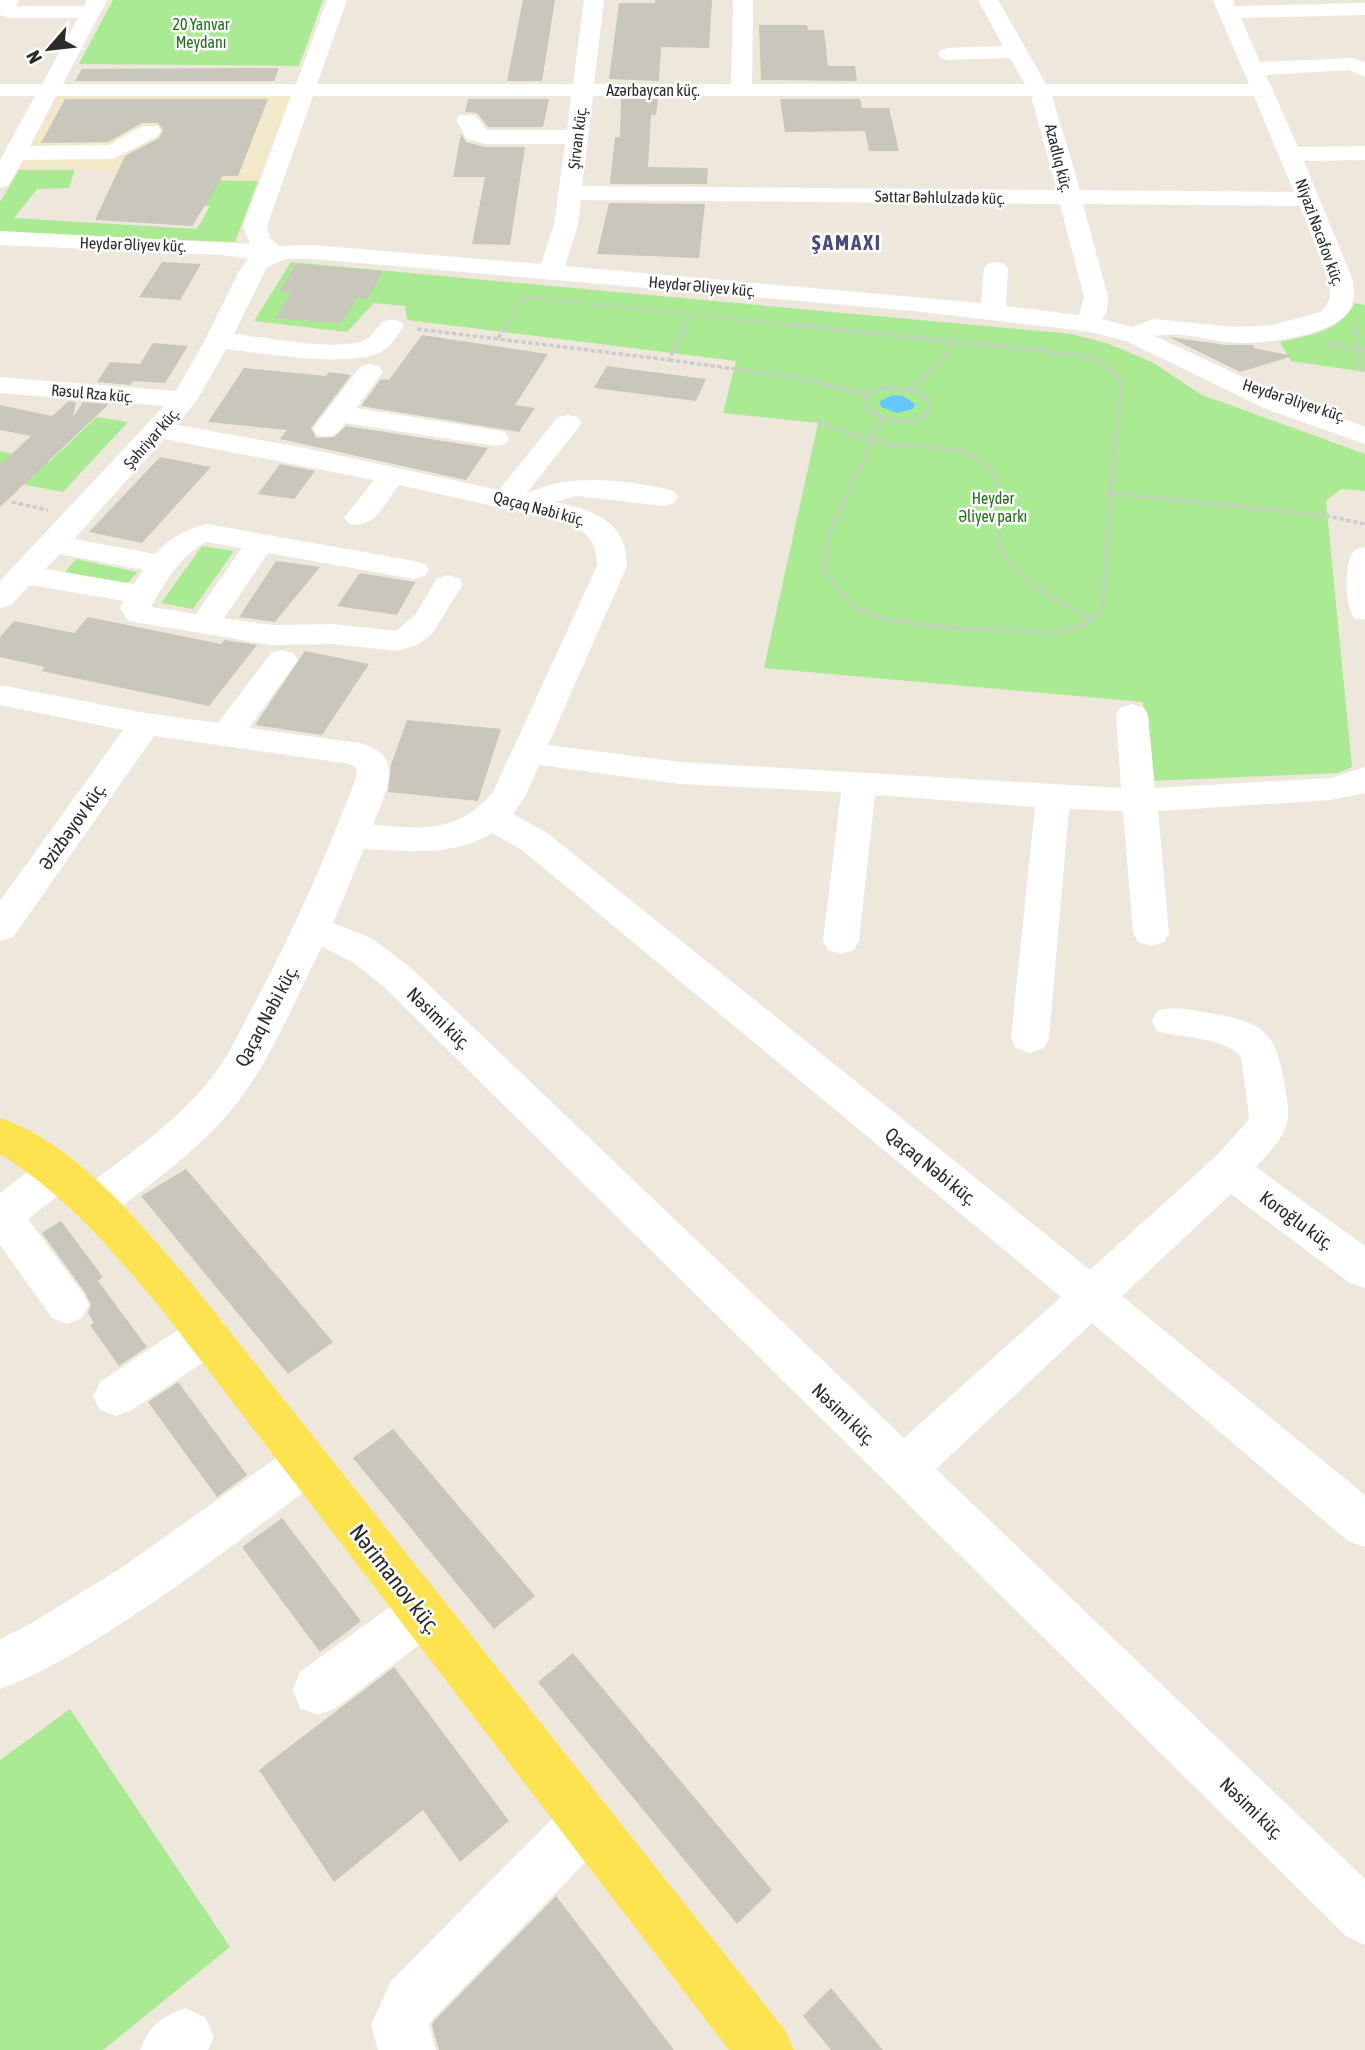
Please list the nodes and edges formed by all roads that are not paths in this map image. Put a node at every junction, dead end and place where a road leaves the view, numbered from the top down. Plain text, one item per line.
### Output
1 (9, 0) edge
2 (337, 0) edge
3 (594, 0) edge
4 (743, 0) edge
5 (988, 0) edge
6 (94, 6) edge
7 (1226, 6) edge
8 (1364, 10) edge
9 (1016, 52) junction
10 (948, 54) dead end
11 (1365, 71) edge
12 (1259, 80) junction
13 (1038, 89) junction
14 (0, 90) edge
15 (50, 90) junction
16 (304, 90) junction
17 (583, 90) junction
18 (741, 90) junction
19 (467, 120) dead end
20 (150, 131) dead end
21 (577, 137) junction
22 (15, 153) junction
23 (1365, 153) edge
24 (1290, 154) junction
25 (0, 181) edge
26 (571, 193) junction
27 (1069, 198) junction
28 (1309, 199) junction
29 (0, 238) edge
30 (269, 256) junction
31 (996, 269) dead end
32 (545, 273) junction
33 (1353, 282) edge
34 (993, 311) junction
35 (1086, 323) junction
36 (391, 326) road end
37 (1135, 336) junction
38 (218, 340) junction
39 (370, 372) dead end
40 (1223, 377) junction
41 (0, 385) edge
42 (184, 400) junction
43 (340, 414) junction
44 (1365, 422) edge
45 (568, 423) dead end
46 (160, 430) junction
47 (1365, 436) edge
48 (495, 438) dead end
49 (305, 456) junction
50 (393, 474) junction
51 (664, 497) dead end
52 (519, 501) junction
53 (359, 518) dead end
54 (260, 542) junction
55 (54, 544) junction
56 (1365, 556) edge
57 (164, 565) junction
58 (414, 570) dead end
59 (24, 575) junction
60 (448, 584) dead end
61 (143, 595) junction
62 (0, 599) edge
63 (1365, 611) edge
64 (204, 625) junction
65 (282, 660) dead end
66 (0, 695) edge
67 (1132, 715) dead end
68 (145, 724) junction
69 (225, 737) junction
70 (528, 752) junction
71 (859, 782) junction
72 (1363, 784) edge
73 (1053, 798) junction
74 (1141, 801) junction
75 (491, 817) junction
76 (352, 836) junction
77 (0, 928) edge
78 (312, 930) junction
79 (1151, 933) dead end
80 (841, 941) dead end
81 (1171, 1021) dead end
82 (1030, 1038) dead end
83 (0, 1134) edge
84 (1229, 1170) junction
85 (58, 1172) junction
86 (94, 1205) junction
87 (1, 1216) edge
88 (1365, 1270) edge
89 (1092, 1297) junction
90 (67, 1305) dead end
91 (207, 1335) junction
92 (116, 1396) dead end
93 (305, 1464) junction
94 (902, 1470) junction
95 (1365, 1525) edge
96 (422, 1613) junction
97 (0, 1664) edge
98 (318, 1690) dead end
99 (586, 1823) junction
100 (1365, 1917) edge
101 (407, 2050) edge
102 (765, 2050) edge

1 - 6 street
2 - 16 street
3 - 17 street, Şirvan küç.
4 - 18 street
5 - 9 street, Azadlıq küç.
6 - 15 street
7 - 8 street
7 - 12 street, Niyazi Nəcəfov küç.
9 - 10 street
9 - 13 street, Azadlıq küç.
11 - 12 street, Azərbaycan küç.
12 - 13 street, Azərbaycan küç.
12 - 24 street, Niyazi Nəcəfov küç.
13 - 18 street, Azərbaycan küç.
13 - 27 street, Azadlıq küç.
14 - 15 street, Azərbaycan küç.
15 - 16 street, Azərbaycan küç.
15 - 22 street
16 - 17 street, Azərbaycan küç.
16 - 30 street
17 - 18 street, Azərbaycan küç.
17 - 21 street, Şirvan küç.
19 - 21 street
20 - 22 street
21 - 26 street, Şirvan küç.
22 - 25 street
23 - 24 street
24 - 28 street, Niyazi Nəcəfov küç.
26 - 27 street, Səttar Bəhlulzadə küç.
26 - 32 street, Şirvan küç.
27 - 28 street, Səttar Bəhlulzadə küç.
27 - 35 street, Azadlıq küç.
28 - 33 street, Niyazi Nəcəfov küç.
29 - 30 street, Heydər Əliyev küç.
30 - 32 street, Heydər Əliyev küç.
30 - 38 street, Şəhriyar küç.
31 - 34 street
32 - 34 street, Heydər Əliyev küç.
33 - 37 street, Niyazi Nəcəfov küç.
34 - 35 street, Heydər Əliyev küç.
35 - 37 street, Heydər Əliyev küç.
36 - 38 street
37 - 40 street, Heydər Əliyev küç.
38 - 42 street, Şəhriyar küç.
39 - 43 street
40 - 44 street, Heydər Əliyev küç.
40 - 47 street
41 - 42 street, Rəsul Rza küç.
42 - 46 street, Şəhriyar küç.
43 - 48 street
43 - 49 street
45 - 52 street
46 - 49 street, Qaçaq Nəbi küç.
46 - 55 street, Şəhriyar küç.
49 - 50 street, Qaçaq Nəbi küç.
50 - 52 street, Qaçaq Nəbi küç.
50 - 53 street
51 - 52 street
52 - 70 street, Qaçaq Nəbi küç.
54 - 57 street
54 - 58 street
54 - 64 street
55 - 57 street
55 - 59 street, Şəhriyar küç.
56 - 63 street
57 - 61 street
59 - 61 street
59 - 62 street, Şəhriyar küç.
60 - 64 street
61 - 64 street
65 - 69 street
66 - 68 street
67 - 74 street
68 - 69 street
68 - 77 street, Əzizbəyov küç.
69 - 76 street
70 - 71 street
70 - 75 street, Qaçaq Nəbi küç.
71 - 73 street
71 - 80 street
72 - 74 street
73 - 74 street
73 - 82 street
74 - 79 street
75 - 76 street, Qaçaq Nəbi küç.
75 - 89 street, Qaçaq Nəbi küç.
76 - 78 street, Qaçaq Nəbi küç.
78 - 86 street, Qaçaq Nəbi küç.
78 - 94 street, Nəsimi küç.
81 - 84 street
83 - 85 main road, Nərimanov küç.
84 - 88 street, Koroğlu küç.
84 - 89 street
85 - 86 main road, Nərimanov küç.
85 - 87 street
86 - 91 main road, Nərimanov küç.
87 - 90 street
89 - 94 street
89 - 95 street, Qaçaq Nəbi küç.
91 - 92 street
91 - 93 main road, Nərimanov küç.
93 - 96 main road, Nərimanov küç.
93 - 97 street
94 - 100 street, Nəsimi küç.
96 - 98 street
96 - 99 main road, Nərimanov küç.
99 - 101 street
99 - 102 main road, Nərimanov küç.

